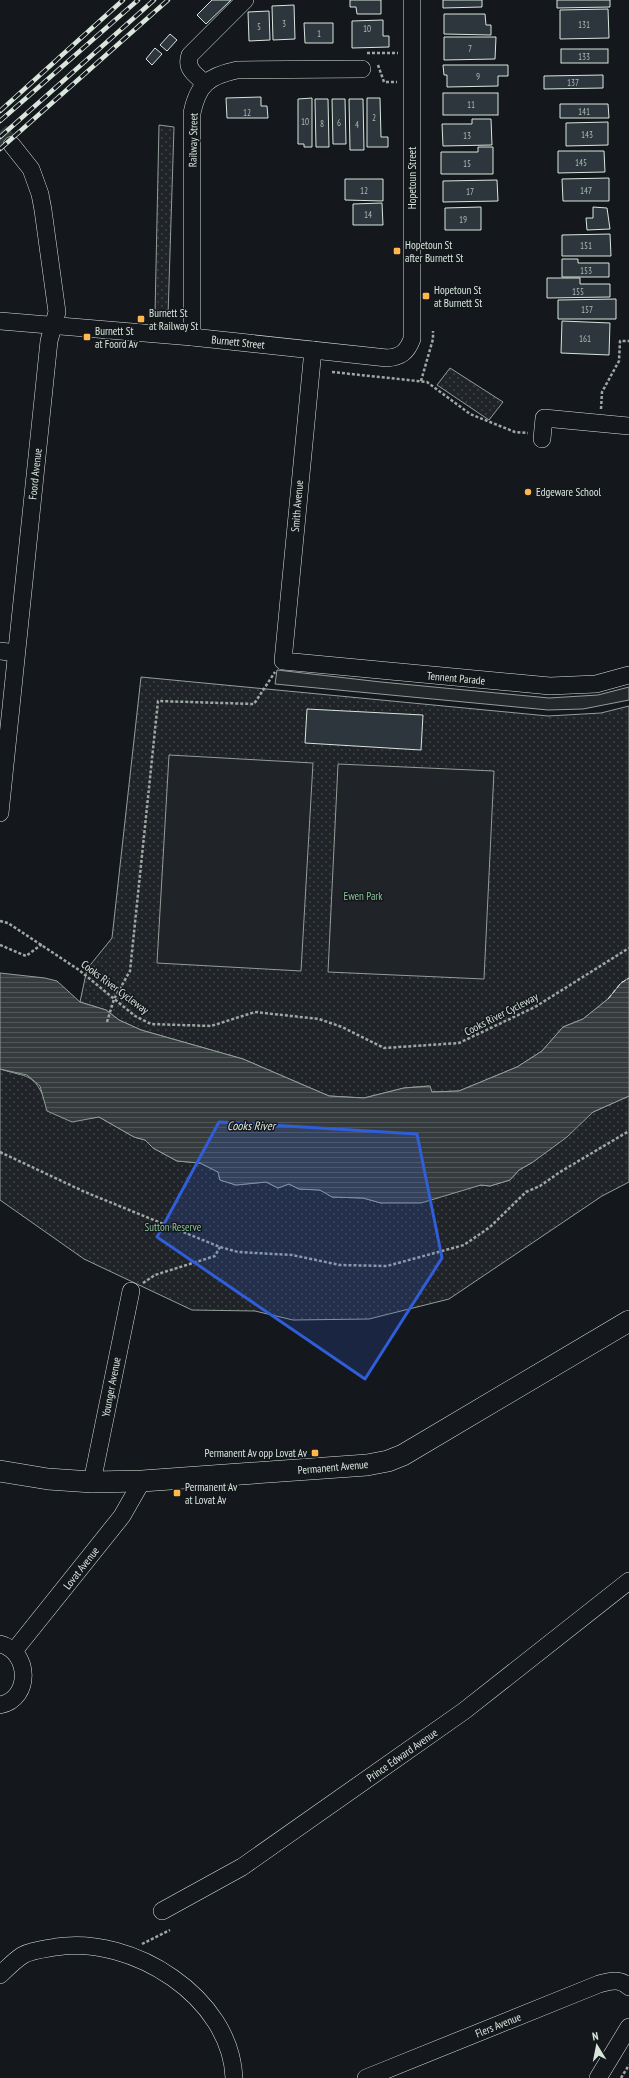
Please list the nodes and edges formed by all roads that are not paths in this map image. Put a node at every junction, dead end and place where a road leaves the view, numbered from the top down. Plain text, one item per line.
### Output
1 (245, 0) edge
2 (412, 0) edge
3 (362, 69) dead end
4 (205, 83) junction
5 (12, 145) tunnel mouth
6 (0, 321) edge
7 (54, 324) junction
8 (192, 337) junction
9 (313, 350) junction
10 (404, 354) joint
11 (628, 426) edge
12 (542, 437) road end
13 (8, 652) edge
14 (283, 661) joint
15 (629, 675) edge
16 (0, 813) edge
17 (130, 1292) road end
18 (629, 1321) edge
19 (0, 1471) edge
20 (142, 1481) junction
21 (92, 1482) junction
22 (629, 1581) edge
23 (7, 1648) edge
24 (0, 1705) edge
25 (162, 1911) dead end
26 (0, 1974) edge
27 (629, 1987) edge
28 (629, 2027) edge
29 (234, 2078) edge
30 (366, 2078) edge
31 (598, 2078) edge

1 - 4 street
2 - 10 street, Hopetoun Street
3 - 4 street, Railway Street
4 - 8 street, Railway Street
5 - 7 street, Foord Avenue
6 - 7 street, Burnett Street
7 - 8 street, Burnett Street
7 - 13 street, Foord Avenue
8 - 9 street, Burnett Street
9 - 10 street, Burnett Street
9 - 14 street, Smith Avenue
11 - 12 street
13 - 16 street, Foord Avenue
14 - 15 street, Tennent Parade
17 - 21 street, Younger Avenue
18 - 20 main road, Permanent Avenue
19 - 21 main road, Permanent Avenue
20 - 21 main road, Permanent Avenue
20 - 23 street, Lovat Avenue
22 - 25 street, Prince Edward Avenue
23 - 24 street, Lovat Avenue
26 - 29 street
27 - 30 street, Flers Avenue
28 - 31 street

